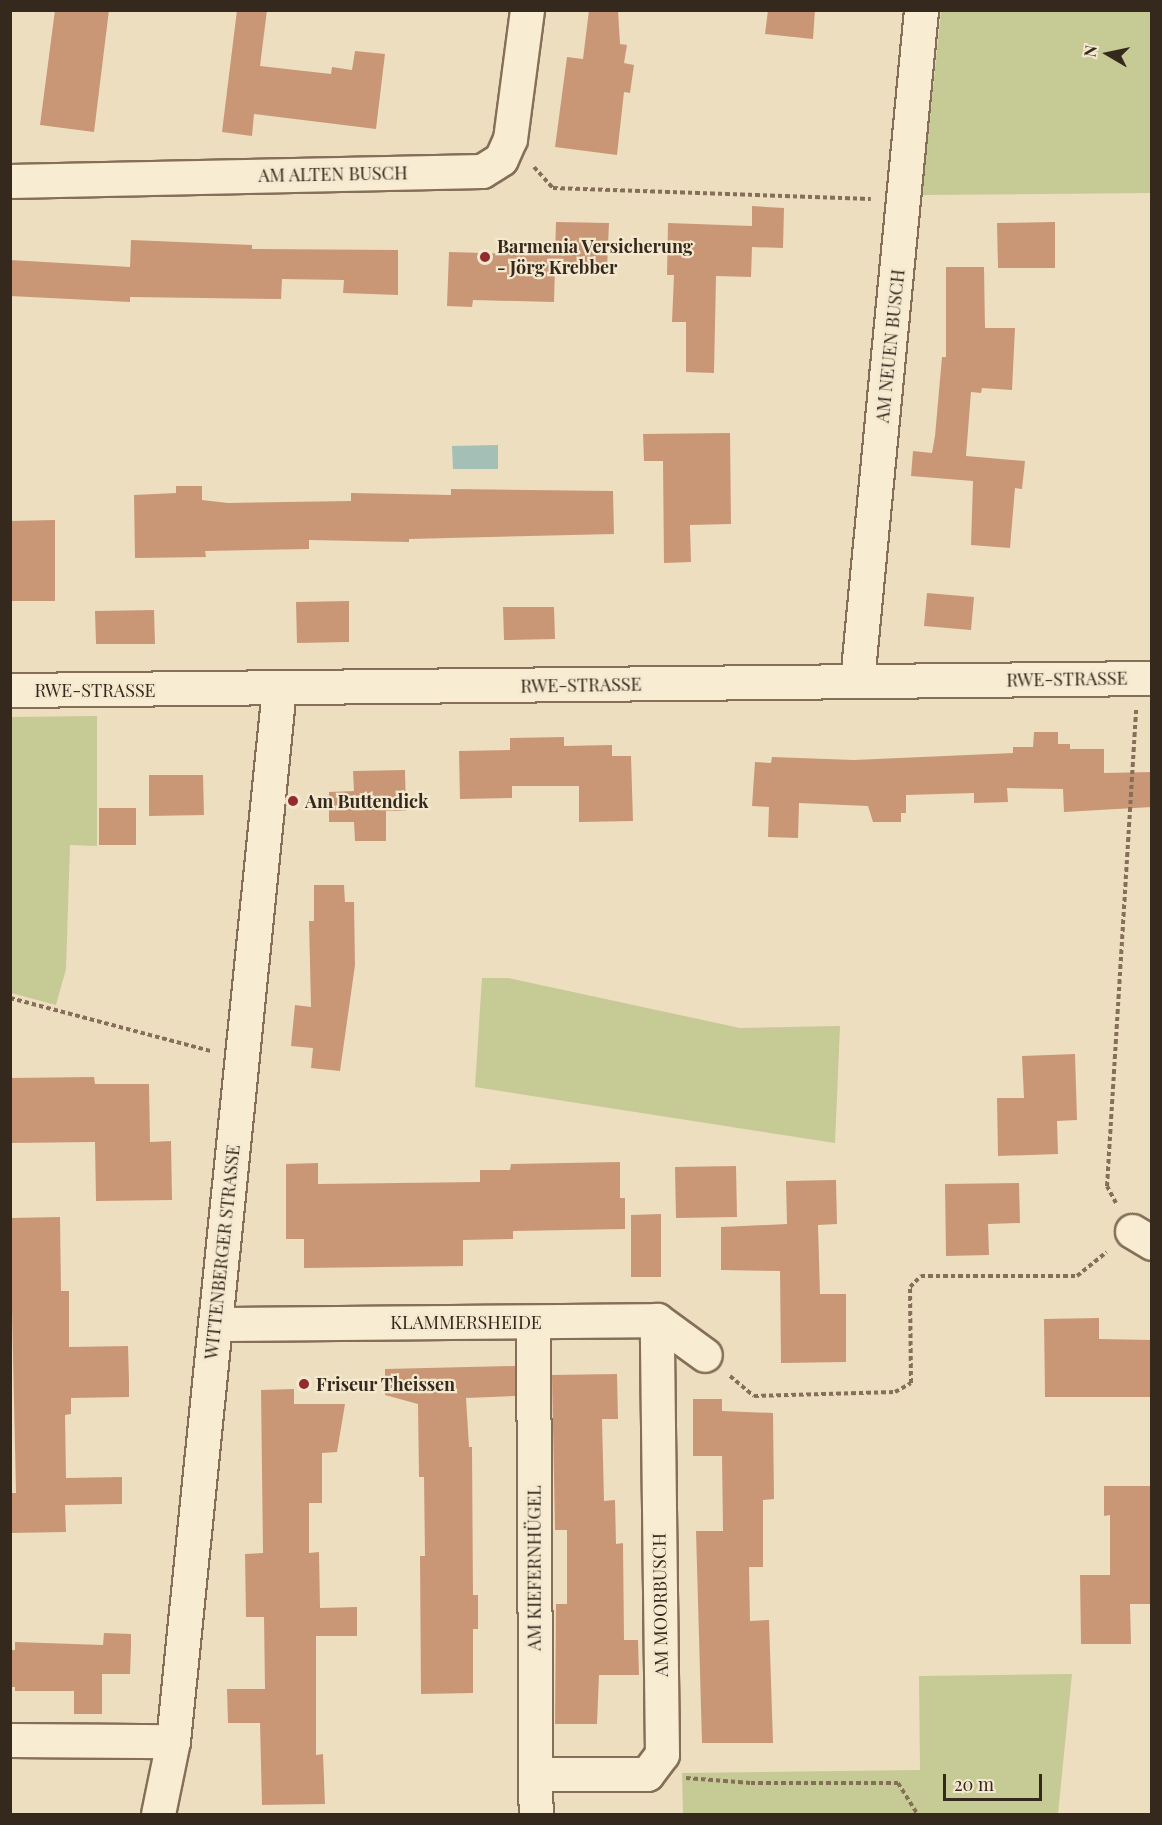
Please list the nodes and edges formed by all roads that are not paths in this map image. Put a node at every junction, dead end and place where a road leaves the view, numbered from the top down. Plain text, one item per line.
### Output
1 (527, 10) edge
2 (921, 10) edge
3 (10, 181) edge
4 (1145, 679) edge
5 (857, 681) junction
6 (279, 689) junction
7 (10, 690) edge
8 (657, 1320) junction
9 (533, 1322) junction
10 (215, 1324) junction
11 (705, 1355) road end
12 (10, 1740) edge
13 (173, 1742) junction
14 (535, 1774) junction
15 (158, 1815) edge
16 (536, 1815) edge

1 - 3 street, AM ALTEN BUSCH
2 - 5 street, AM NEUEN BUSCH
4 - 5 street, RWE-STRASSE
5 - 6 street, RWE-STRASSE
6 - 7 street, RWE-STRASSE
6 - 10 street, WITTENBERGER STRASSE
8 - 9 street, KLAMMERSHEIDE
8 - 11 street
8 - 14 street, AM MOORBUSCH
9 - 10 street, KLAMMERSHEIDE
9 - 14 street, AM KIEFERNHÜGEL
10 - 13 street, WITTENBERGER STRASSE
12 - 13 street
13 - 15 street, WITTENBERGER STRASSE
14 - 16 street, AM KIEFERNHÜGEL

